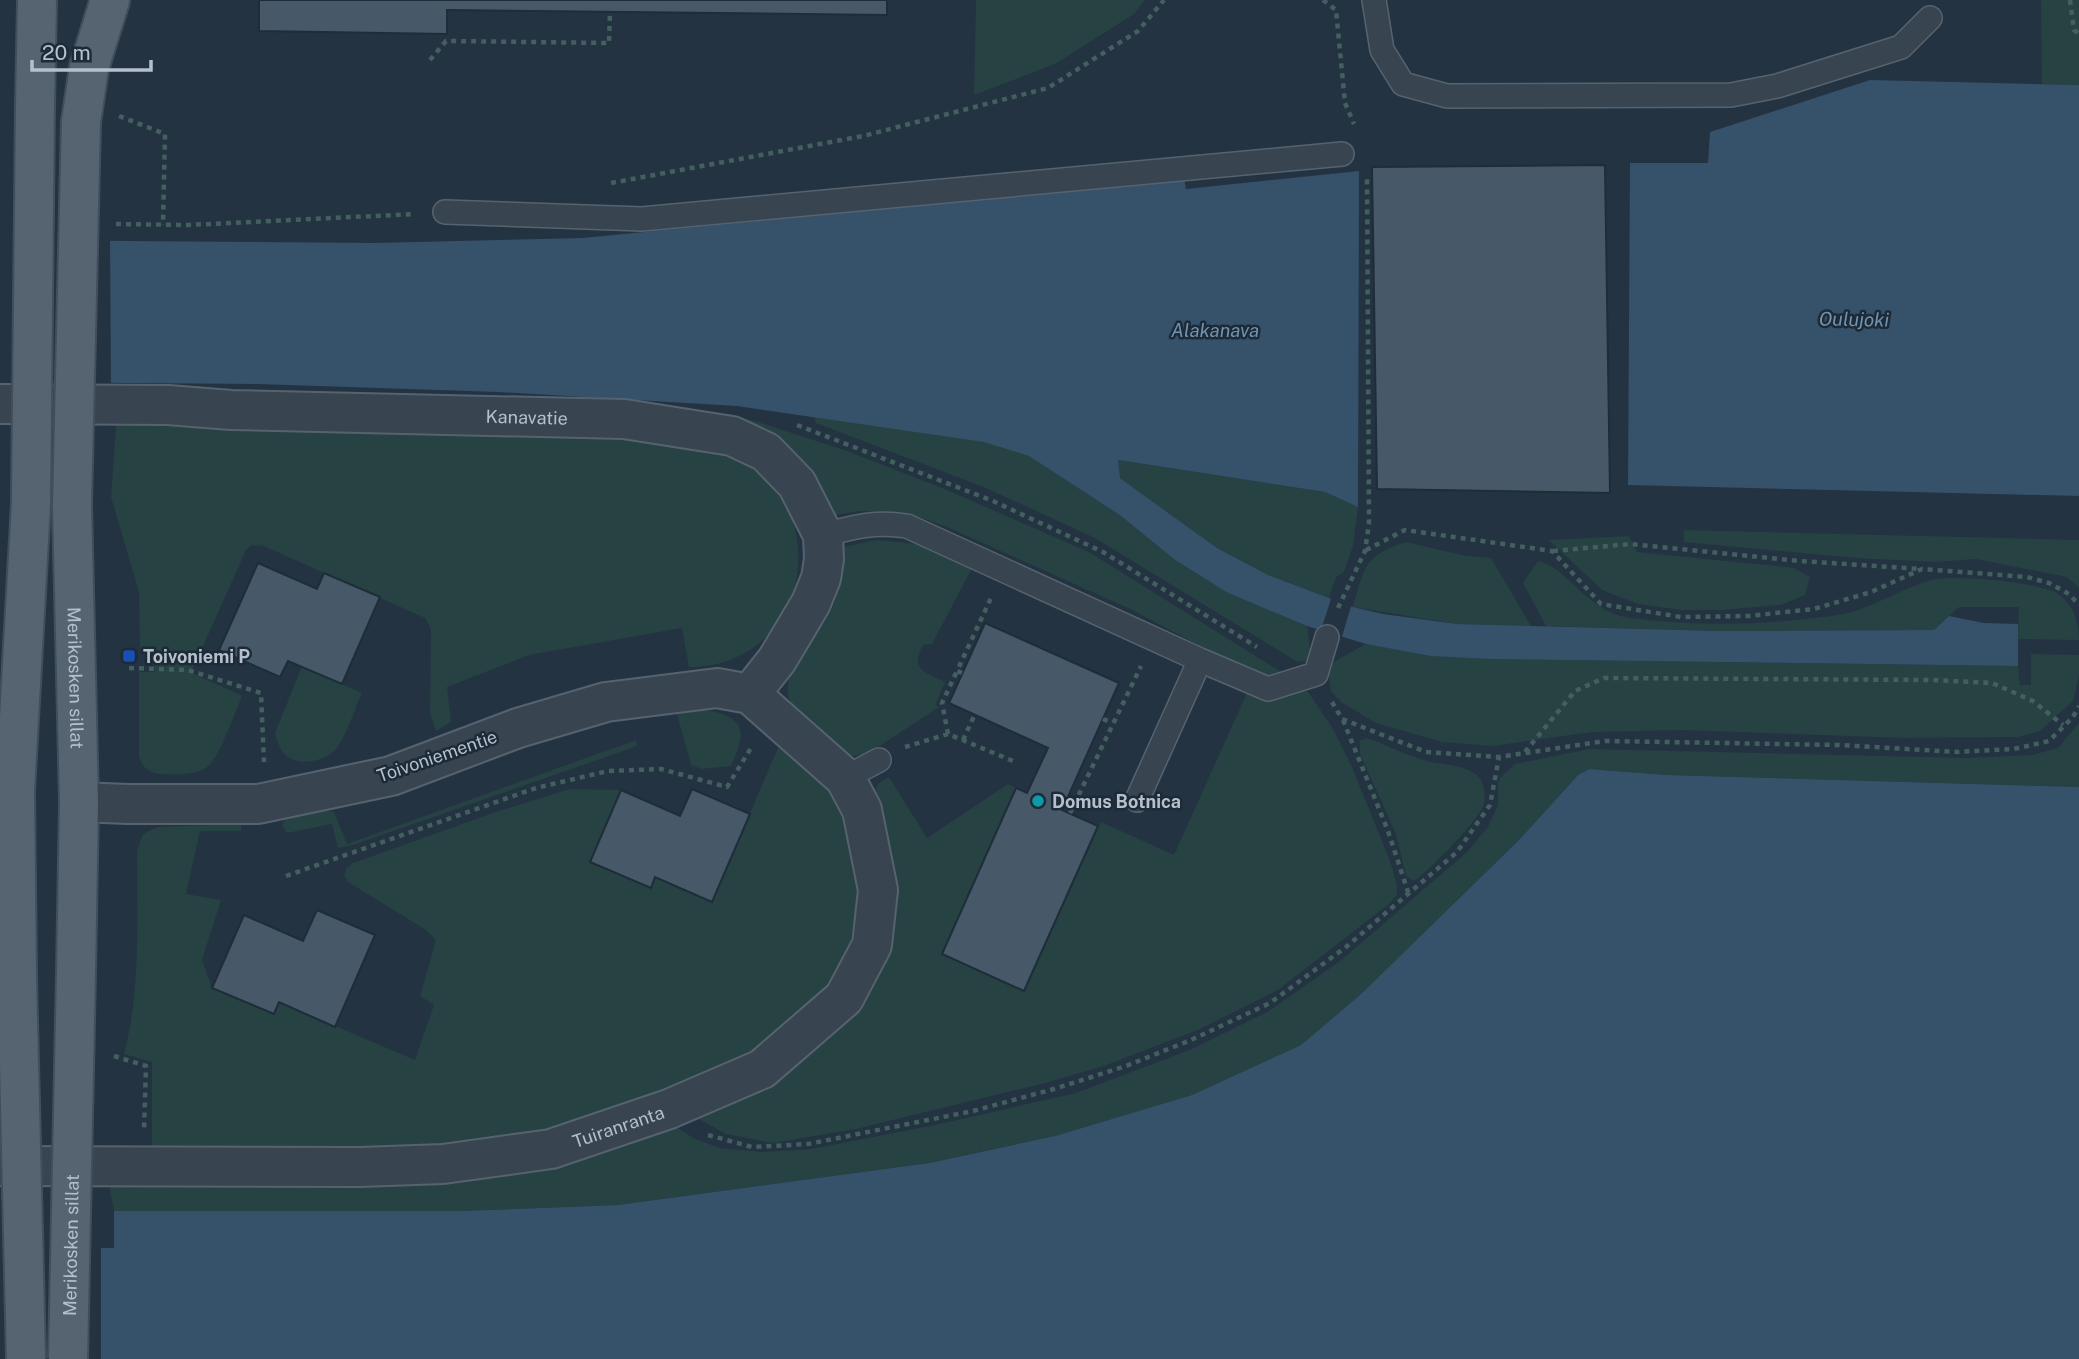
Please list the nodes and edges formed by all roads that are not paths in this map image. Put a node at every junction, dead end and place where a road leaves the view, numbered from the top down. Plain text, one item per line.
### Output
1 (37, 0) edge
2 (110, 0) edge
3 (1374, 0) edge
4 (1930, 18) dead end
5 (1342, 154) dead end
6 (445, 212) road end
7 (0, 404) edge
8 (823, 535) junction
9 (1327, 637) dead end
10 (1200, 660) junction
11 (761, 704) junction
12 (878, 760) road end
13 (845, 778) junction
14 (7, 791) edge
15 (1137, 800) dead end
16 (79, 802) junction
17 (0, 1166) edge
18 (26, 1359) edge
19 (68, 1359) edge

1 - 14 main road, bridge
2 - 16 main road, Merikosken sillat, bridge
3 - 4 lane
5 - 6 lane
7 - 8 street, Kanavatie
8 - 10 lane
8 - 11 street, Kanavatie
9 - 10 lane
10 - 15 lane
11 - 13 street, Tuiranranta
11 - 16 street, Toivoniementie
12 - 13 lane
13 - 17 street, Tuiranranta
14 - 18 main road, bridge
16 - 19 main road, Merikosken sillat, bridge

